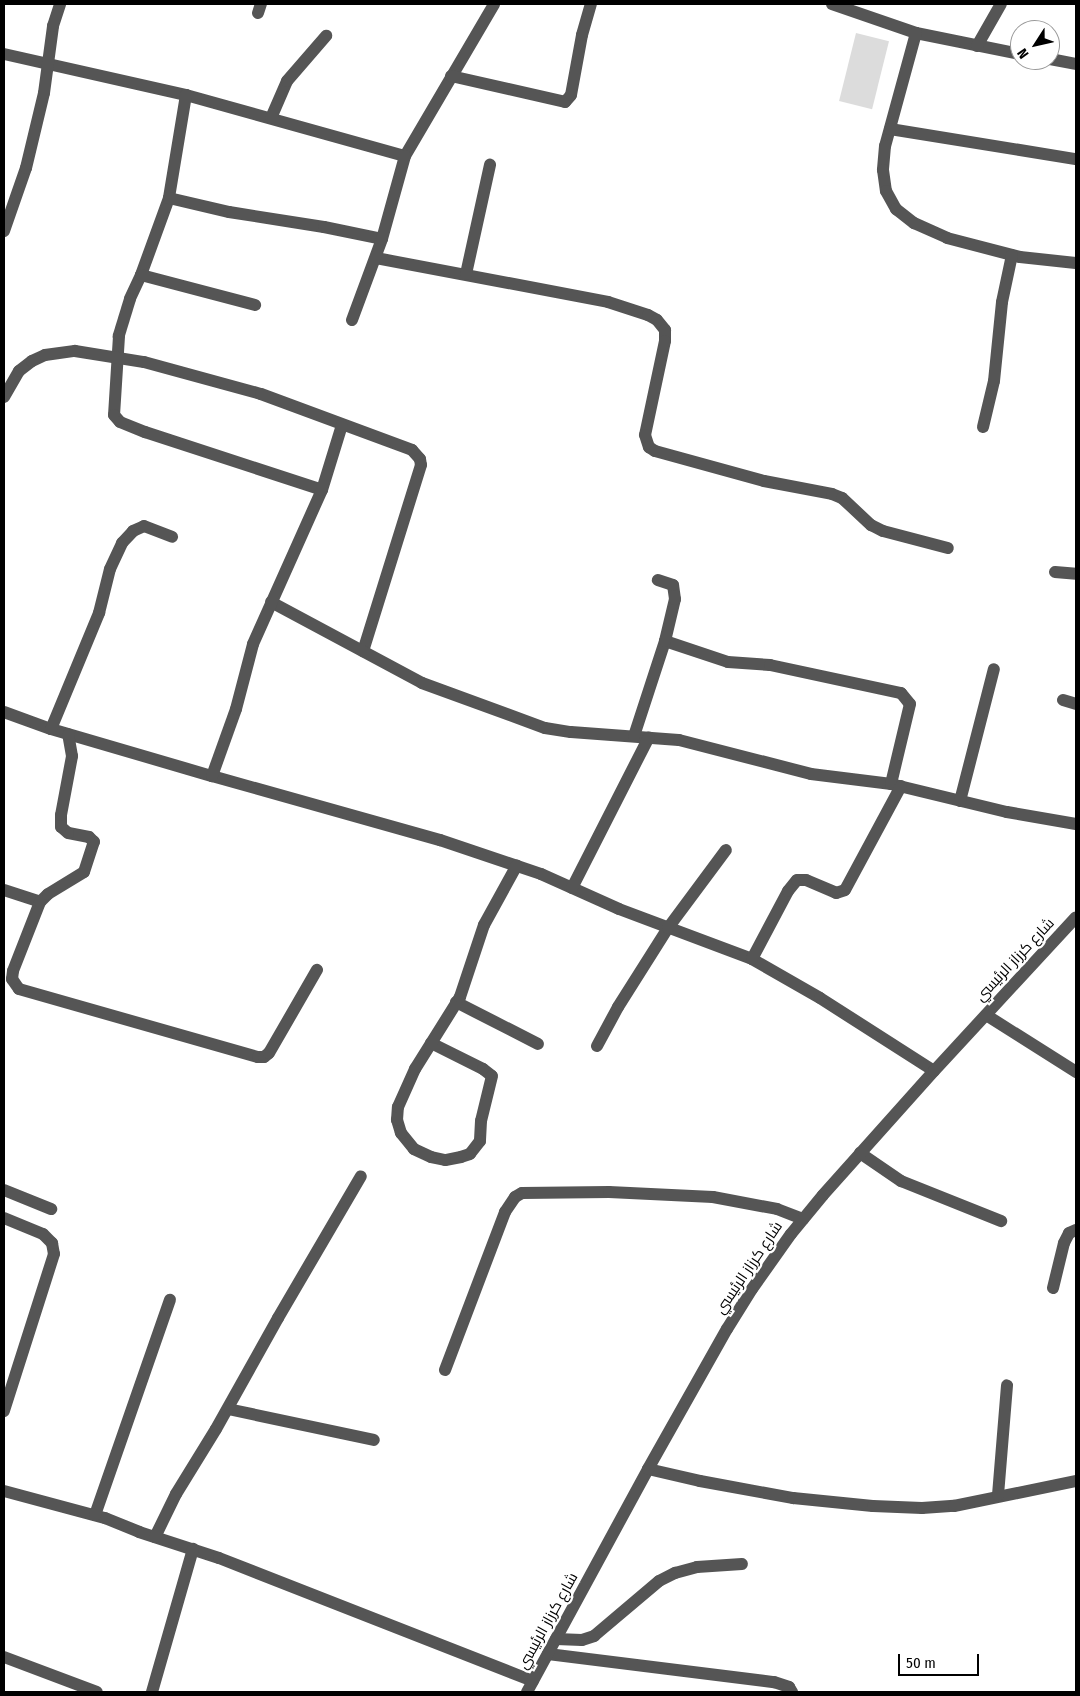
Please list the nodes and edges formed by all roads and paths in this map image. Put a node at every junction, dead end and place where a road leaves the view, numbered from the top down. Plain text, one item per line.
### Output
1 (60, 4) edge
2 (494, 4) edge
3 (591, 4) edge
4 (832, 4) edge
5 (1001, 4) edge
6 (916, 33) junction
7 (326, 36) dead end
8 (977, 46) junction
9 (1010, 52) edge
10 (4, 54) edge
11 (1060, 61) edge
12 (1076, 64) edge
13 (47, 65) junction
14 (451, 76) junction
15 (186, 95) junction
16 (271, 118) junction
17 (890, 129) junction
18 (405, 156) junction
19 (1076, 159) edge
20 (490, 165) dead end
21 (168, 198) junction
22 (4, 231) edge
23 (382, 239) junction
24 (1012, 255) junction
25 (376, 258) junction
26 (1076, 264) edge
27 (466, 274) junction
28 (142, 275) junction
29 (255, 305) dead end
30 (352, 320) dead end
31 (118, 358) junction
32 (4, 396) edge
33 (342, 425) junction
34 (983, 427) dead end
35 (322, 490) junction
36 (172, 537) dead end
37 (948, 548) dead end
38 (1055, 572) dead end
39 (1076, 574) edge
40 (658, 580) dead end
41 (271, 602) junction
42 (665, 641) junction
43 (363, 652) junction
44 (994, 669) dead end
45 (1063, 700) dead end
46 (1076, 704) edge
47 (4, 712) edge
48 (51, 729) junction
49 (68, 734) junction
50 (634, 736) junction
51 (649, 738) junction
52 (212, 776) junction
53 (896, 785) junction
54 (960, 801) junction
55 (1076, 824) edge
56 (726, 850) dead end
57 (517, 865) junction
58 (572, 888) junction
59 (4, 890) edge
60 (40, 902) junction
61 (1076, 917) edge
62 (668, 928) junction
63 (752, 959) junction
64 (317, 970) dead end
65 (456, 1002) junction
66 (986, 1015) junction
67 (431, 1043) junction
68 (538, 1044) dead end
69 (597, 1046) dead end
70 (934, 1071) junction
71 (1076, 1072) edge
72 (860, 1153) junction
73 (361, 1176) dead end
74 (4, 1190) edge
75 (51, 1209) dead end
76 (4, 1218) edge
77 (803, 1219) junction
78 (1001, 1221) dead end
79 (1076, 1230) edge
80 (1053, 1288) dead end
81 (170, 1300) dead end
82 (445, 1370) dead end
83 (1007, 1385) dead end
84 (228, 1409) junction
85 (4, 1411) edge
86 (374, 1440) dead end
87 (648, 1469) junction
88 (1076, 1481) edge
89 (4, 1491) edge
90 (998, 1495) junction
91 (95, 1515) junction
92 (155, 1537) junction
93 (193, 1549) junction
94 (742, 1564) dead end
95 (556, 1639) junction
96 (548, 1654) junction
97 (4, 1657) edge
98 (530, 1687) edge
99 (97, 1692) edge
100 (152, 1692) edge
101 (792, 1692) edge

1 - 13 street
2 - 14 street
3 - 14 street
4 - 6 street
5 - 8 street
6 - 8 street
6 - 17 street
7 - 16 street
8 - 9 street
10 - 13 street
11 - 12 street
13 - 15 street
13 - 22 street
14 - 18 street
15 - 16 street
15 - 21 street
16 - 18 street
17 - 19 street
17 - 24 street
18 - 23 street
20 - 27 street
21 - 23 street
21 - 28 street
23 - 25 street
24 - 26 street
24 - 34 street
25 - 27 street
25 - 30 street
27 - 37 street
28 - 29 street
28 - 31 street
31 - 32 street
31 - 33 street
31 - 35 street
33 - 35 street
33 - 43 street
35 - 41 street
36 - 48 street
38 - 39 street
40 - 42 street
41 - 43 street
41 - 52 street
42 - 50 street
42 - 53 street
43 - 50 street
44 - 54 street
45 - 46 street
47 - 48 street
48 - 49 street
49 - 52 street
49 - 60 street
50 - 51 street
51 - 53 street
51 - 58 street
52 - 57 street
53 - 54 street
53 - 63 street
54 - 55 street
56 - 62 street
57 - 58 street
57 - 65 street
58 - 62 street
59 - 60 street
60 - 64 street
61 - 66 street, شارع كرزاز الرئيسي
62 - 63 street
62 - 69 street
63 - 70 street
65 - 67 street
65 - 68 street
66 - 70 street, شارع كرزاز الرئيسي
66 - 71 street
67 - 67 street
70 - 72 street, شارع كرزاز الرئيسي
72 - 77 street, شارع كرزاز الرئيسي
72 - 78 street
73 - 84 street
74 - 75 street
76 - 85 street
77 - 82 street
77 - 87 street, شارع كرزاز الرئيسي
79 - 80 street
81 - 91 street
83 - 90 street
84 - 86 street
84 - 92 street
87 - 90 street
87 - 95 street, شارع كرزاز الرئيسي
88 - 90 street
89 - 91 street
91 - 92 street
92 - 93 street
93 - 98 street
93 - 100 street
94 - 95 street
95 - 96 street, شارع كرزاز الرئيسي
96 - 98 street, شارع كرزاز الرئيسي
96 - 101 street
97 - 99 street

